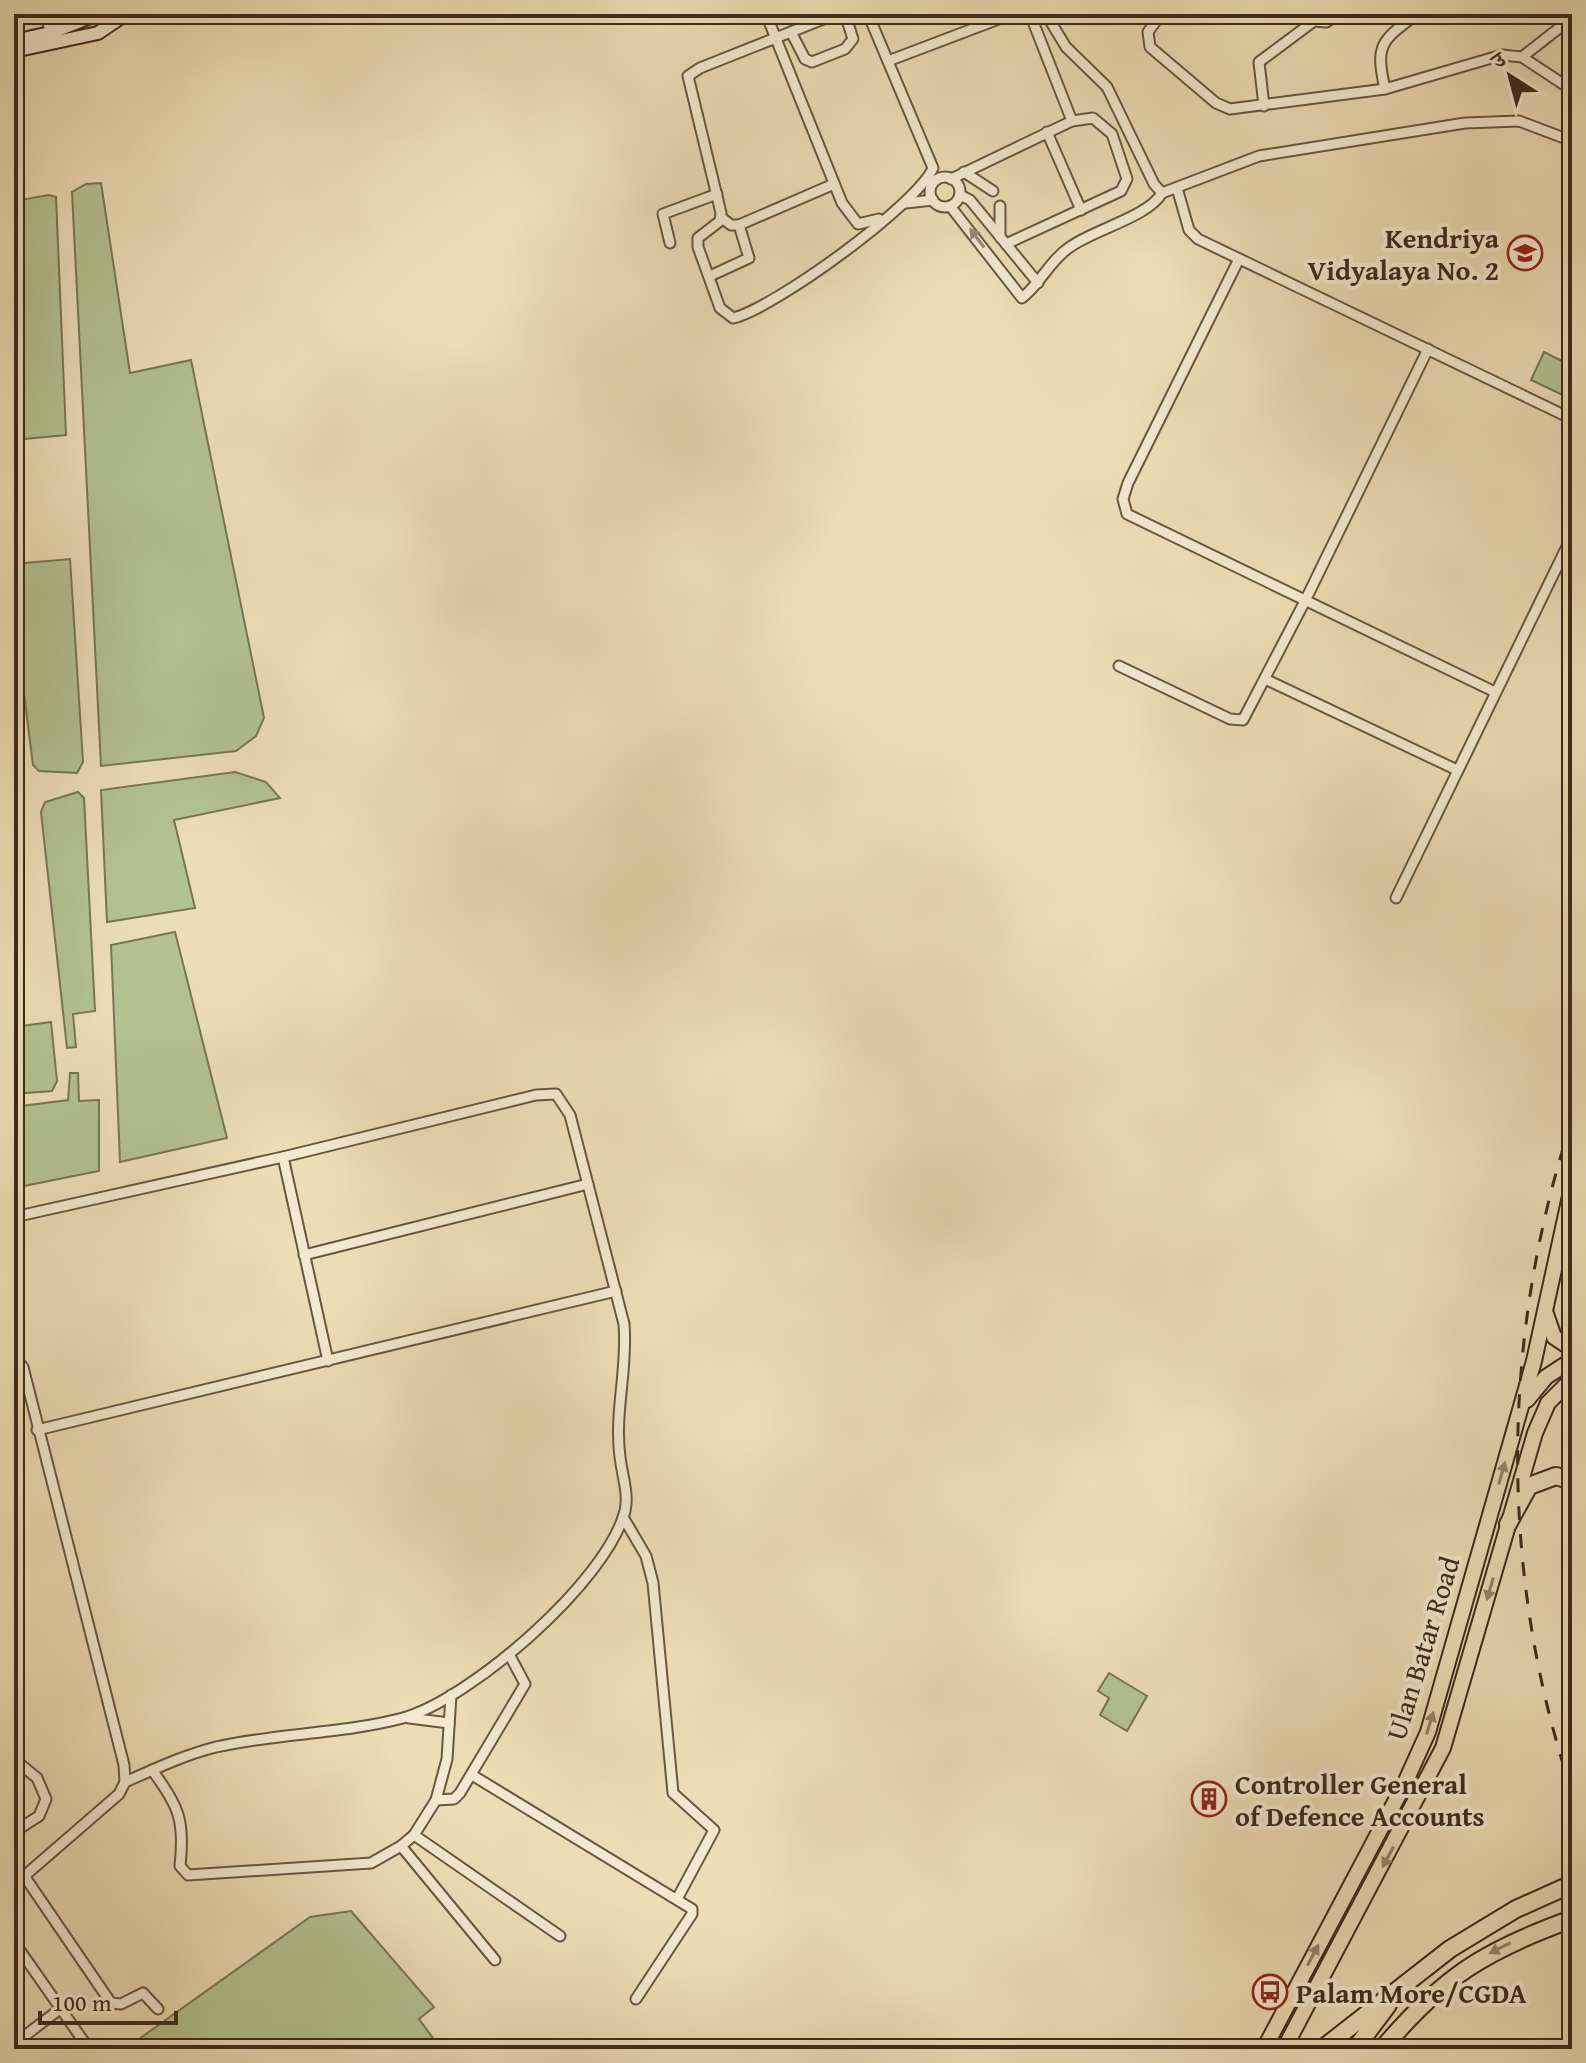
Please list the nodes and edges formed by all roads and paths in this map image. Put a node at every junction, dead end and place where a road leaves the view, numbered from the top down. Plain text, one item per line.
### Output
1 (46, 14) edge
2 (98, 14) edge
3 (126, 14) edge
4 (766, 14) edge
5 (836, 14) edge
6 (845, 14) edge
7 (868, 14) edge
8 (1012, 14) edge
9 (1030, 14) edge
10 (1046, 14) edge
11 (1161, 14) edge
12 (1340, 14) edge
13 (1417, 14) edge
14 (1314, 18) edge
15 (1572, 18) edge
16 (791, 32) junction
17 (51, 38) junction
18 (776, 38) junction
19 (14, 41) edge
20 (14, 51) edge
21 (1522, 57) junction
22 (888, 61) junction
23 (1385, 89) junction
24 (1572, 90) edge
25 (1264, 106) junction
26 (1072, 121) junction
27 (1047, 132) junction
28 (1572, 141) edge
29 (933, 169) junction
30 (964, 172) junction
31 (939, 179) junction
32 (951, 179) junction
33 (834, 184) junction
34 (1177, 188) junction
35 (929, 191) junction
36 (993, 191) dead end
37 (1162, 193) junction
38 (717, 194) junction
39 (960, 195) junction
40 (906, 203) junction
41 (950, 206) junction
42 (1000, 206) dead end
43 (1081, 210) junction
44 (886, 217) junction
45 (722, 218) junction
46 (739, 225) junction
47 (1003, 241) junction
48 (670, 243) dead end
49 (1239, 259) junction
50 (710, 276) junction
51 (1038, 283) junction
52 (1428, 349) junction
53 (1572, 419) edge
54 (1572, 536) edge
55 (1305, 601) junction
56 (1119, 666) dead end
57 (1265, 679) junction
58 (1495, 692) junction
59 (1457, 770) junction
60 (1396, 898) dead end
61 (283, 1157) junction
62 (588, 1184) junction
63 (1572, 1187) edge
64 (14, 1217) edge
65 (304, 1255) junction
66 (616, 1291) junction
67 (1546, 1307) junction
68 (1572, 1349) edge
69 (14, 1358) edge
70 (1572, 1360) edge
71 (328, 1361) junction
72 (1572, 1379) edge
73 (1517, 1423) junction
74 (37, 1430) junction
75 (1572, 1481) edge
76 (623, 1517) junction
77 (1508, 1524) junction
78 (509, 1654) junction
79 (451, 1695) junction
80 (405, 1717) junction
81 (449, 1723) junction
82 (14, 1759) edge
83 (152, 1770) junction
84 (472, 1775) junction
85 (125, 1782) junction
86 (436, 1800) junction
87 (14, 1832) edge
88 (414, 1835) junction
89 (401, 1846) junction
90 (14, 1861) edge
91 (23, 1878) junction
92 (1572, 1884) edge
93 (14, 1885) edge
94 (677, 1899) junction
95 (1572, 1919) edge
96 (560, 1936) dead end
97 (14, 1942) edge
98 (495, 1960) dead end
99 (1416, 1974) junction
100 (636, 1999) dead end
101 (60, 2009) junction
102 (158, 2009) dead end
103 (14, 2044) edge
104 (89, 2049) edge
105 (1264, 2049) edge
106 (1284, 2049) edge
107 (1322, 2049) edge
108 (1355, 2049) edge
109 (1382, 2049) edge

1 - 17 street
2 - 17 street
3 - 17 street
4 - 18 street
5 - 16 street
6 - 16 street
7 - 22 street
8 - 22 street
9 - 26 street
10 - 37 street
11 - 25 street
12 - 14 street
13 - 23 street
14 - 25 street
15 - 21 street
16 - 18 street
17 - 19 street
17 - 20 street
18 - 33 street
18 - 38 street
21 - 23 street
21 - 24 street
22 - 29 street
23 - 25 street
26 - 27 street
26 - 43 street
27 - 30 street
27 - 43 street
28 - 34 street
29 - 31 street
29 - 35 street
30 - 32 street
30 - 36 street
31 - 32 street
31 - 35 street
32 - 39 street
33 - 44 street
33 - 46 street
34 - 37 street
34 - 49 street
35 - 40 street
35 - 40 street
35 - 41 street
37 - 51 street
38 - 45 street
38 - 48 street
39 - 41 street
39 - 47 street
40 - 44 street
51 -> 41 street
42 - 47 street
43 - 47 street
44 - 50 street
45 - 46 street
45 - 50 street
46 - 50 street
47 - 51 street
49 - 52 street
49 - 55 street
52 - 53 street
52 - 55 street
54 - 58 street
55 - 57 street
55 - 58 street
56 - 57 street
57 - 59 street
58 - 59 street
59 - 60 street
61 - 62 street
61 - 64 street
61 - 65 street
62 - 65 street
62 - 66 street
63 - 67 main road
65 - 71 street
66 - 71 street
66 - 76 street
67 - 68 main road
67 - 73 main road
69 - 74 street
70 - 73 main road
71 - 74 street
72 - 77 main road, Ulan Batar Road
105 -> 73 main road, Ulan Batar Road
74 - 85 street
75 - 77 highway
76 - 78 street
76 - 94 street
77 -> 106 main road, Ulan Batar Road
78 - 79 street
78 - 84 street
79 - 80 street
79 - 81 street
80 - 81 street
80 - 83 street
81 - 86 street
82 - 87 street
83 - 85 street
83 - 89 street
84 - 86 street
84 - 94 street
85 - 91 street
86 - 88 street
88 - 89 street
88 - 96 street
89 - 98 street
90 - 91 street
91 - 93 street
91 - 102 street
92 - 99 highway
94 - 100 street
95 -> 109 highway
97 - 101 street
99 - 107 highway
99 - 108 highway
101 - 103 street
101 - 104 street

